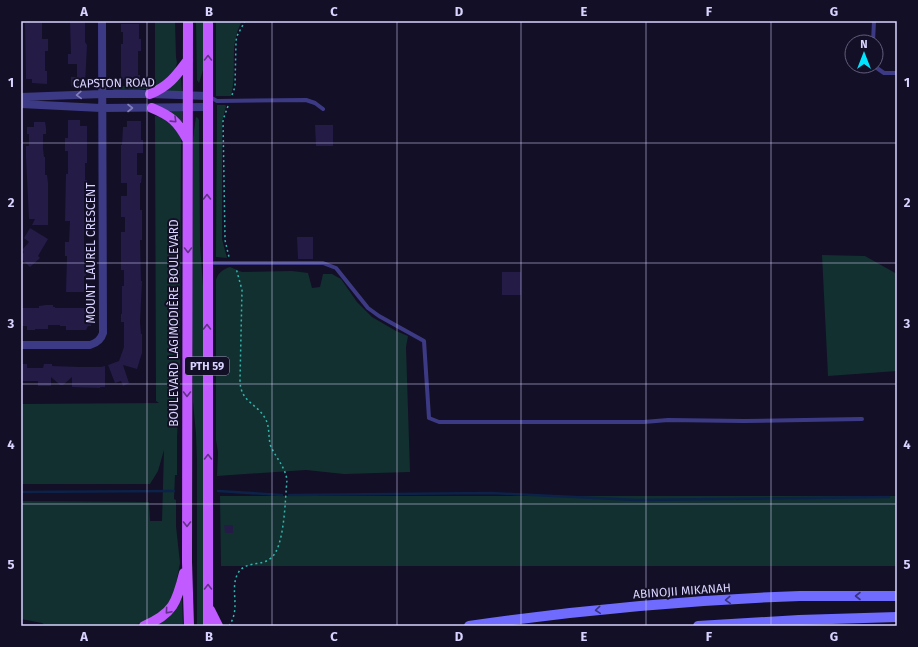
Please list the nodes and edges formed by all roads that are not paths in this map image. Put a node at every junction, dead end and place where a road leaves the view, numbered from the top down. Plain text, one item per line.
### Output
1 (102, 21) edge
2 (188, 21) edge
3 (208, 21) edge
4 (874, 21) edge
5 (873, 34) edge
6 (188, 60) junction
7 (884, 73) edge
8 (897, 73) edge
9 (102, 94) junction
10 (150, 94) junction
11 (188, 95) junction
12 (21, 97) edge
13 (212, 98) junction
14 (21, 104) edge
15 (188, 107) junction
16 (208, 107) junction
17 (101, 108) junction
18 (152, 108) junction
19 (323, 109) dead end
20 (188, 140) junction
21 (207, 263) junction
22 (21, 345) edge
23 (862, 419) dead end
24 (187, 562) junction
25 (897, 596) edge
26 (208, 604) junction
27 (896, 618) edge
28 (144, 626) edge
29 (189, 626) edge
30 (208, 626) edge
31 (218, 626) edge
32 (469, 626) edge
33 (698, 626) edge

1 - 9 street
2 - 6 main road, BOULEVARD LAGIMODIÈRE BOULEVARD / PTH 59
13 -> 3 main road, PTH 59
4 - 5 lane
6 - 10 main road
6 - 11 main road, BOULEVARD LAGIMODIÈRE BOULEVARD / PTH 59
7 - 8 lane
9 - 10 street, CAPSTON ROAD
9 -> 12 street, CAPSTON ROAD
9 - 17 street
10 - 11 street, CAPSTON ROAD
11 - 13 street, CAPSTON ROAD
11 - 15 main road, BOULEVARD LAGIMODIÈRE BOULEVARD / PTH 59
13 - 16 main road, PTH 59
13 - 19 lane
14 - 17 street, CAPSTON ROAD
15 - 16 street, CAPSTON ROAD
15 - 18 street, CAPSTON ROAD
15 - 20 main road, BOULEVARD LAGIMODIÈRE BOULEVARD / PTH 59
21 -> 16 main road, PTH 59
17 -> 18 street, CAPSTON ROAD
17 - 22 street, MOUNT LAUREL CRESCENT
18 -> 20 main road
20 -> 24 main road, BOULEVARD LAGIMODIÈRE BOULEVARD / PTH 59
21 - 23 lane
26 -> 21 main road, PTH 59
24 -> 28 main road
24 - 29 main road, BOULEVARD LAGIMODIÈRE BOULEVARD / PTH 59
25 -> 32 street, ABINOJII MIKANAH
26 - 30 main road, PTH 59
26 - 31 main road
27 - 33 street

